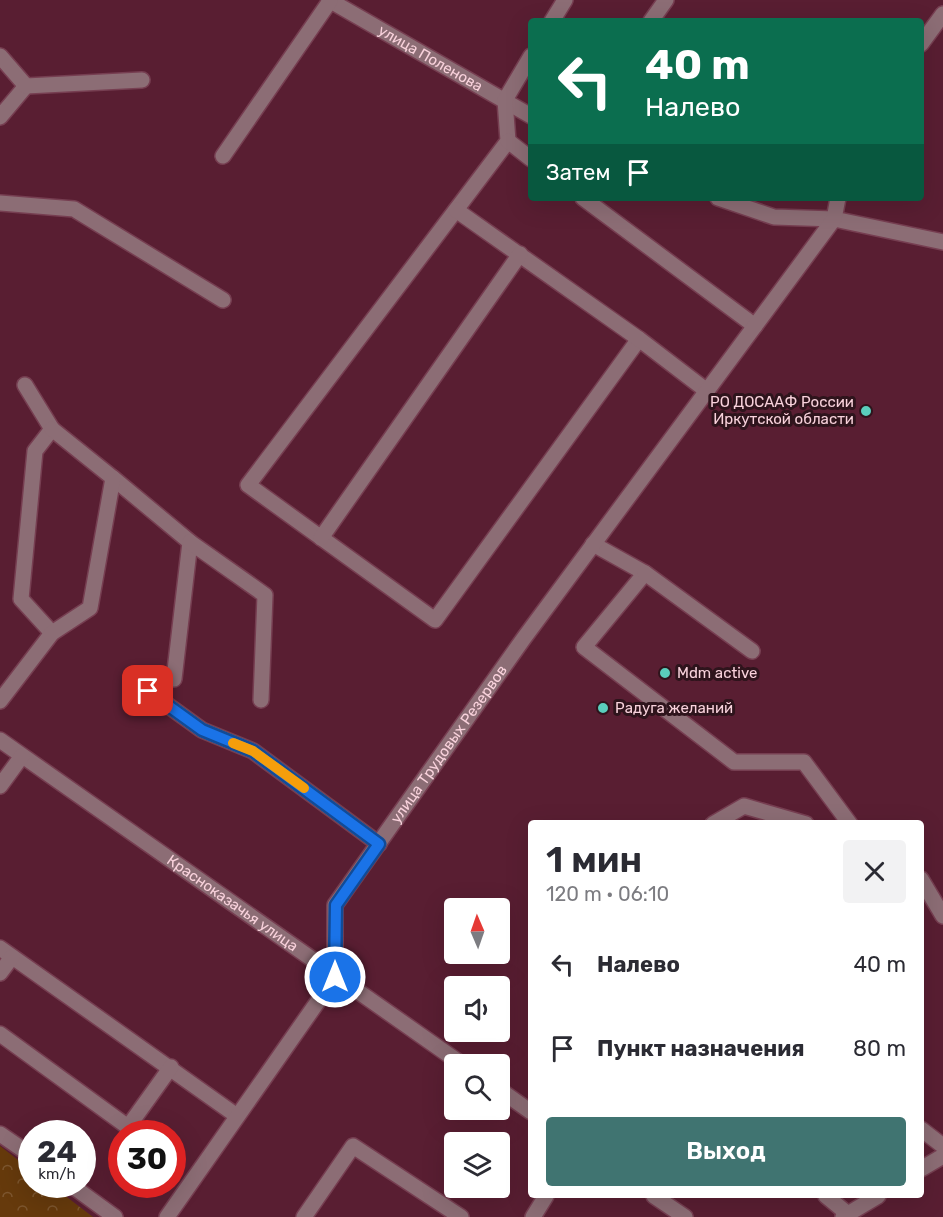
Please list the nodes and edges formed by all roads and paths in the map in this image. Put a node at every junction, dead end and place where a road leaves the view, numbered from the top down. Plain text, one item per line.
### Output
1 (330, 0) edge
2 (565, 0) edge
3 (666, 0) edge
4 (943, 14) edge
5 (554, 18) edge
6 (653, 18) edge
7 (924, 41) edge
8 (0, 56) edge
9 (528, 61) edge
10 (142, 80) dead end
11 (26, 86) junction
12 (505, 100) junction
13 (528, 114) edge
14 (0, 117) edge
15 (508, 141) junction
16 (223, 156) dead end
17 (528, 157) edge
18 (588, 201) edge
19 (727, 201) edge
20 (837, 201) edge
21 (0, 203) edge
22 (456, 210) junction
23 (834, 219) junction
24 (943, 242) edge
25 (520, 254) junction
26 (223, 300) dead end
27 (755, 326) junction
28 (639, 339) junction
29 (25, 385) dead end
30 (707, 391) junction
31 (51, 429) junction
32 (113, 478) junction
33 (321, 538) junction
34 (190, 542) junction
35 (593, 544) junction
36 (645, 573) junction
37 (52, 633) junction
38 (752, 651) dead end
39 (174, 679) dead end
40 (148, 691) dead end
41 (261, 700) dead end
42 (0, 701) edge
43 (0, 740) edge
44 (22, 756) junction
45 (0, 786) edge
46 (720, 820) edge
47 (792, 820) edge
48 (847, 820) edge
49 (379, 844) junction
50 (924, 884) edge
51 (943, 916) edge
52 (6, 952) edge
53 (0, 973) edge
54 (335, 977) junction
55 (0, 1034) edge
56 (447, 1054) edge
57 (171, 1067) junction
58 (510, 1097) edge
59 (528, 1110) edge
60 (237, 1116) junction
61 (924, 1132) edge
62 (0, 1134) edge
63 (18, 1146) edge
64 (943, 1146) edge
65 (943, 1156) edge
66 (924, 1167) edge
67 (89, 1198) edge
68 (545, 1198) edge
69 (657, 1198) edge
70 (828, 1198) edge
71 (875, 1198) edge
72 (682, 1216) edge
73 (845, 1216) edge
74 (115, 1217) edge
75 (167, 1217) edge
76 (304, 1217) edge
77 (461, 1217) edge
78 (532, 1217) edge

1 - 12 street, улица Поленова
1 - 16 street
2 - 5 street
3 - 6 street
4 - 7 street
8 - 11 street
9 - 12 street
10 - 11 street
11 - 14 street
12 - 13 street, улица Поленова
12 - 15 street
15 - 17 street
15 - 22 street
18 - 27 street
19 - 23 street
20 - 23 street
21 - 26 street
22 - 25 street
22 - 33 street
23 - 24 street
23 - 27 street, улица Трудовых Резервов
25 - 28 street
25 - 33 street
27 - 30 street, улица Трудовых Резервов
28 - 30 street
28 - 33 street
29 - 31 street
30 - 35 street, улица Трудовых Резервов
31 - 32 street
31 - 37 street
32 - 34 street
32 - 37 street
34 - 39 street
34 - 41 street
35 - 36 street
35 - 49 street, улица Трудовых Резервов
36 - 38 street
36 - 48 street
37 - 42 street
40 - 49 street
43 - 44 street, Красноказачья улица
44 - 45 street
44 - 54 street, Красноказачья улица
46 - 47 street
49 - 54 street, улица Трудовых Резервов
50 - 51 street
52 - 53 street
52 - 57 street
54 - 56 street, Красноказачья улица
54 - 60 street
55 - 57 street
57 - 60 street
58 - 59 street
60 - 75 street
61 - 64 street
62 - 63 street
65 - 66 street
67 - 74 street
68 - 78 street
69 - 72 street
70 - 73 street
71 - 73 street
76 - 77 street

